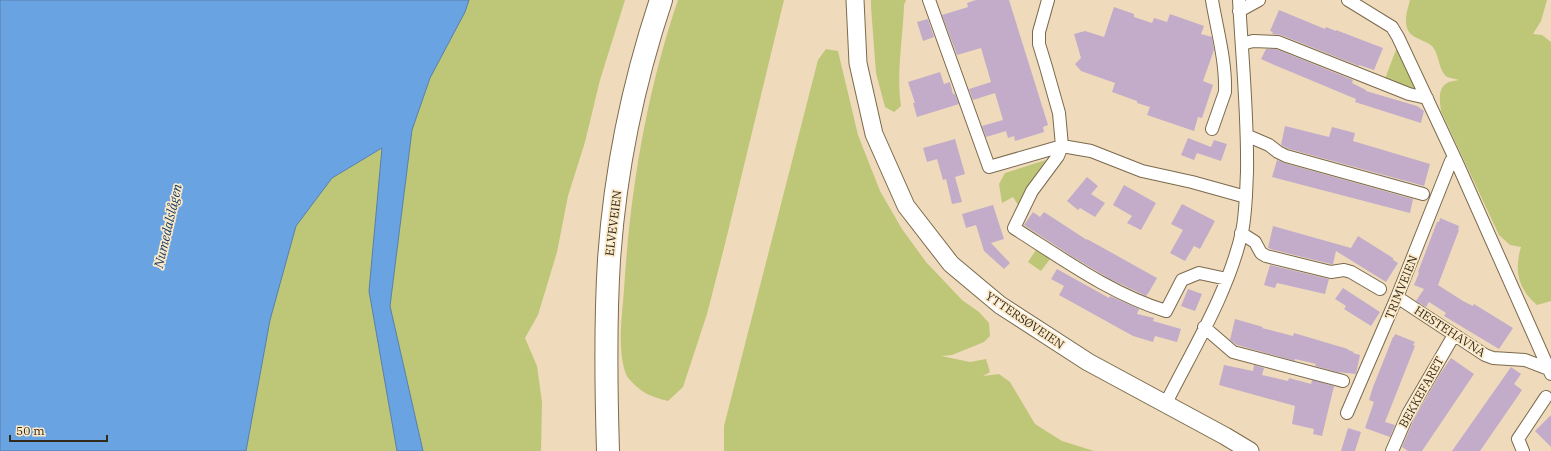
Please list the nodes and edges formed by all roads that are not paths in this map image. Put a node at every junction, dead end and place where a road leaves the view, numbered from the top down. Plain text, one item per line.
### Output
1 (661, 0) edge
2 (856, 0) edge
3 (929, 0) edge
4 (1048, 0) edge
5 (1212, 0) edge
6 (1259, 0) edge
7 (1348, 0) edge
8 (1239, 6) edge
9 (1242, 44) junction
10 (1428, 98) junction
11 (1212, 129) dead end
12 (1248, 136) junction
13 (1062, 146) junction
14 (1451, 161) dead end
15 (1423, 194) dead end
16 (1246, 197) junction
17 (1241, 233) junction
18 (1227, 279) junction
19 (1380, 289) dead end
20 (1397, 297) junction
21 (1204, 327) junction
22 (1454, 335) junction
23 (1551, 372) edge
24 (1343, 381) dead end
25 (1546, 396) dead end
26 (1166, 403) junction
27 (1347, 413) dead end
28 (608, 451) edge
29 (1250, 451) edge
30 (1392, 451) edge
31 (1523, 451) edge

1 - 28 highway, ELVEVEIEN
2 - 26 main road, YTTERSØVEIEN
3 - 13 street
4 - 13 street
5 - 11 street
6 - 8 street
7 - 10 street
8 - 9 street
9 - 10 street
9 - 12 street
10 - 23 street
12 - 15 street
12 - 16 street
13 - 16 street
13 - 18 street
14 - 20 street, TRIMVEIEN
16 - 17 street
17 - 18 street
17 - 19 street
18 - 21 street
20 - 22 street, HESTEHAVNA
20 - 27 street, TRIMVEIEN
21 - 24 street
21 - 26 street
22 - 23 street, HESTEHAVNA
22 - 30 street, BEKKEFARET
25 - 31 street
26 - 29 main road, YTTERSØVEIEN

